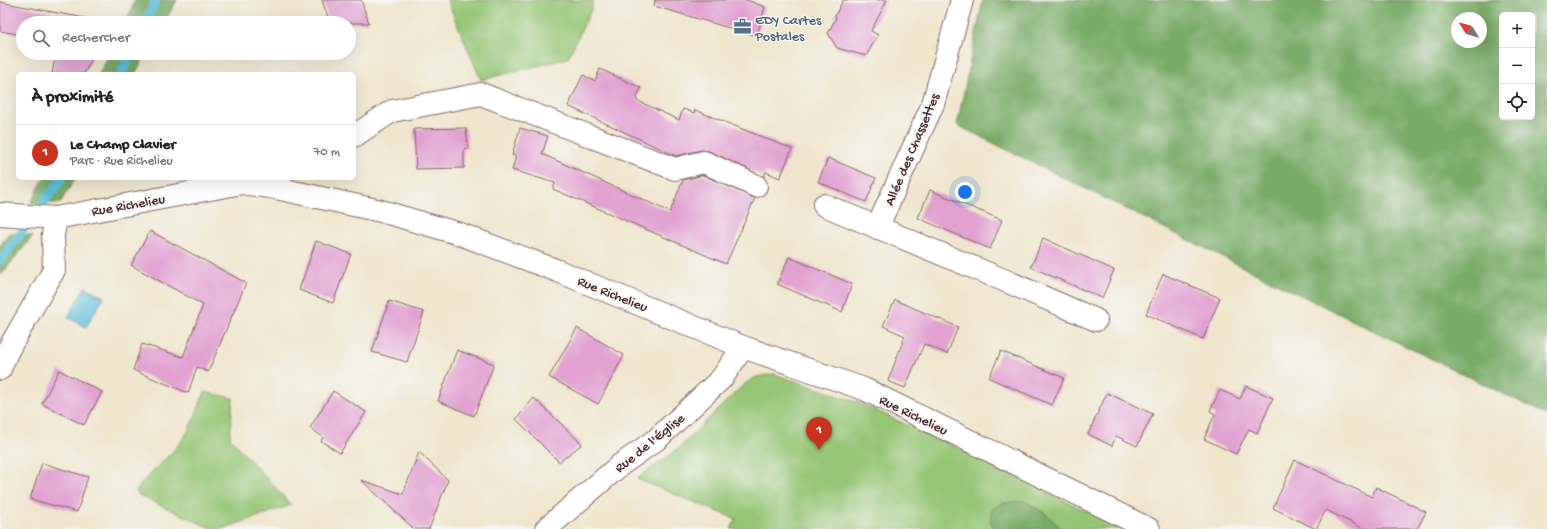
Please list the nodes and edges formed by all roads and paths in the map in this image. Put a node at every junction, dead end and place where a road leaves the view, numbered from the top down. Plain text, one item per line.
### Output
1 (962, 0) edge
2 (356, 135) edge
3 (293, 184) edge
4 (756, 186) dead end
5 (824, 205) dead end
6 (0, 214) edge
7 (52, 218) junction
8 (877, 228) junction
9 (1096, 320) dead end
10 (743, 347) junction
11 (0, 369) edge
12 (546, 529) edge
13 (1149, 529) edge

1 - 8 street, Allée des Chassettes
2 - 4 street
3 - 7 street, Rue Richelieu
3 - 10 street, Rue Richelieu
5 - 8 street
6 - 7 street, Rue Richelieu
7 - 11 street
8 - 9 street
10 - 12 street, Rue de l'Église
10 - 13 street, Rue Richelieu

